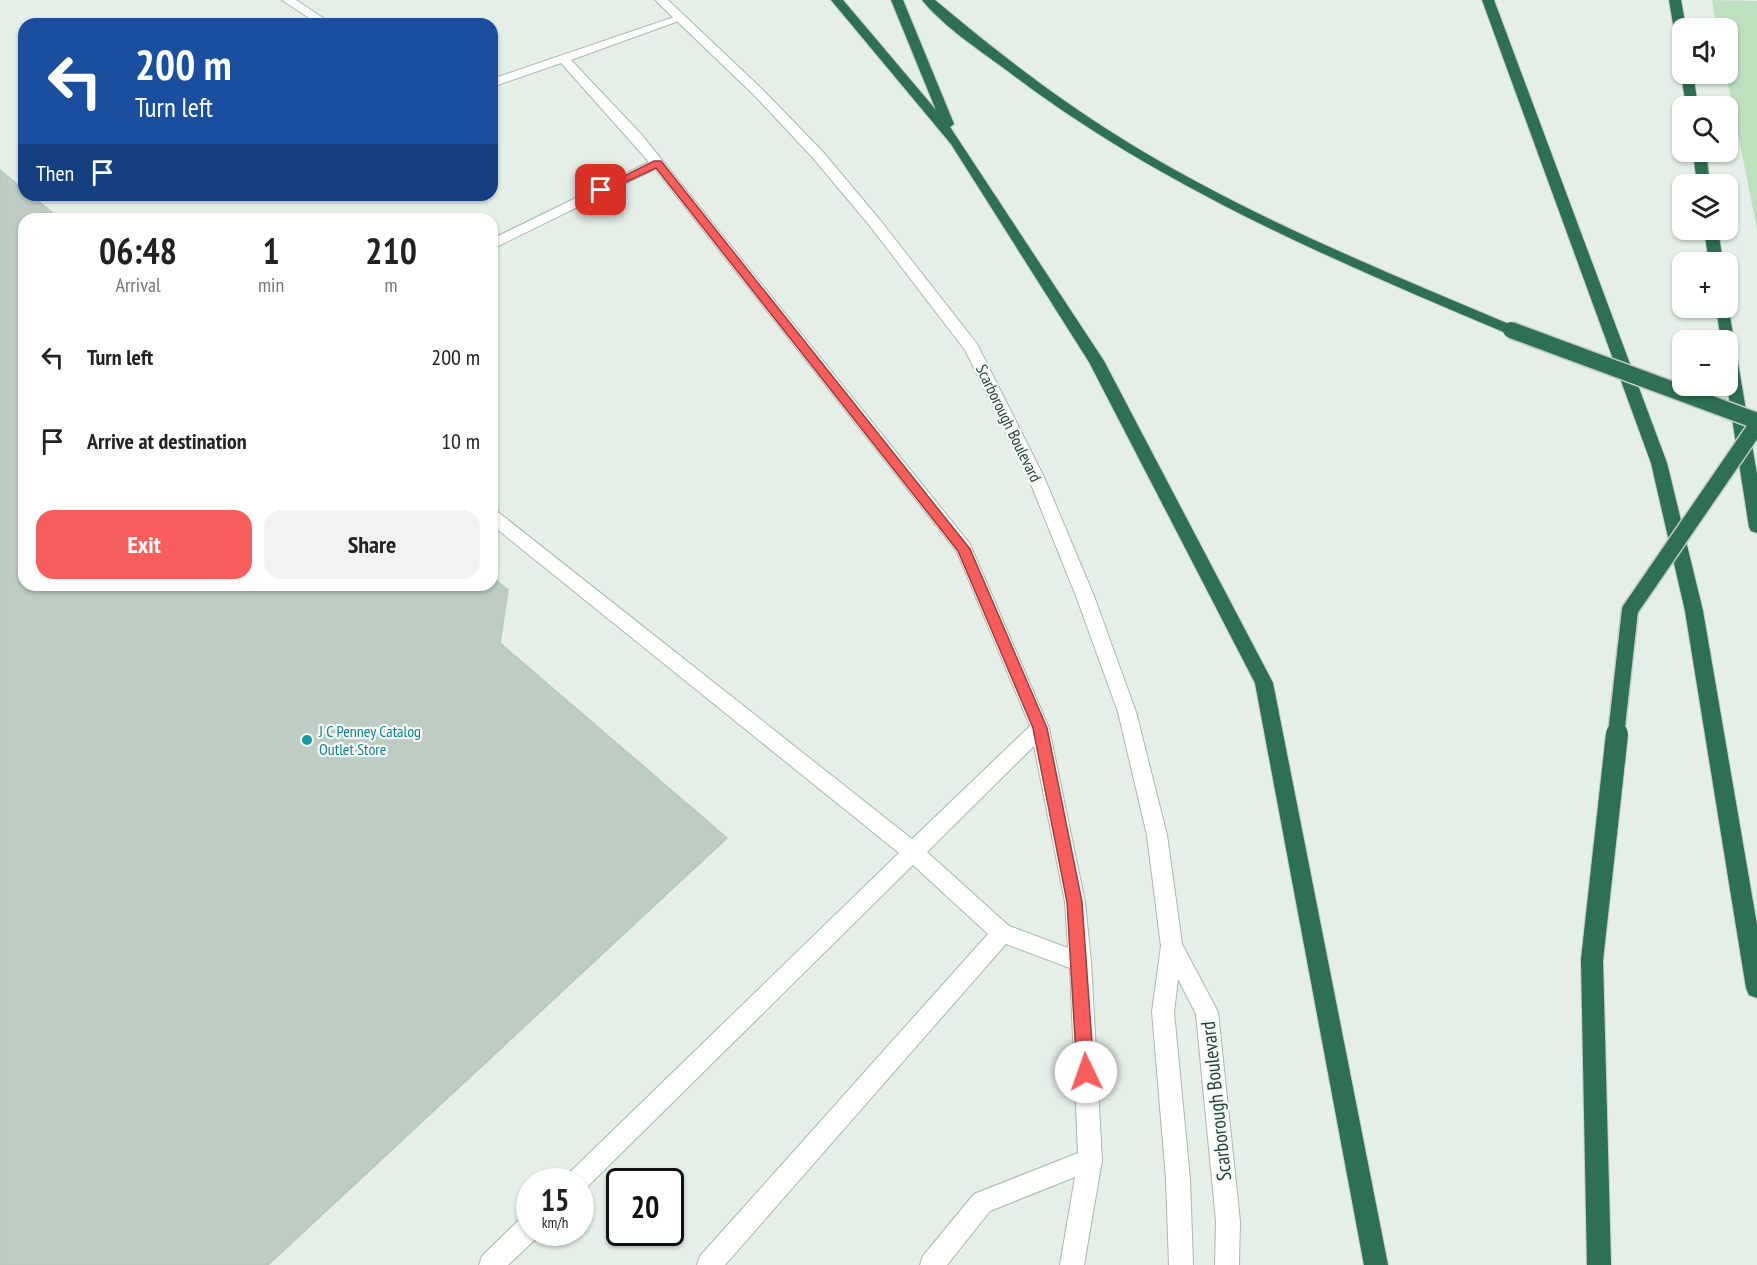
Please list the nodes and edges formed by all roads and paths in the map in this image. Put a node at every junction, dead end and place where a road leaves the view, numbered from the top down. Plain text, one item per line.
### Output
1 (288, 0) edge
2 (661, 0) edge
3 (837, 0) edge
4 (897, 0) edge
5 (928, 0) edge
6 (1488, 0) edge
7 (1675, 0) edge
8 (316, 18) edge
9 (681, 18) junction
10 (1678, 18) edge
11 (563, 58) junction
12 (498, 81) edge
13 (956, 142) junction
14 (657, 163) junction
15 (498, 242) edge
16 (1725, 318) edge
17 (1757, 423) edge
18 (498, 521) edge
19 (1757, 527) edge
20 (1040, 728) junction
21 (913, 852) junction
22 (1002, 933) junction
23 (1172, 946) junction
24 (1080, 962) junction
25 (1757, 988) edge
26 (1090, 1160) junction
27 (590, 1168) edge
28 (516, 1241) edge
29 (491, 1265) edge
30 (709, 1265) edge
31 (932, 1265) edge
32 (1072, 1265) edge
33 (1181, 1265) edge
34 (1227, 1265) edge
35 (1376, 1265) edge
36 (1599, 1265) edge

1 - 8 street
2 - 9 street, Scarborough Boulevard
3 - 13 highway
4 - 13 highway
5 - 17 highway, bridge
6 - 25 highway
7 - 10 highway
9 - 11 street
9 - 23 street, Scarborough Boulevard
11 - 12 street
11 - 14 street
13 - 35 highway
14 - 15 street
14 - 20 street
16 - 19 highway
17 - 36 highway, bridge
18 - 21 street
20 - 21 street
20 - 24 street
21 - 22 street
21 - 27 street
22 - 24 street
22 - 30 street
23 - 33 street, Scarborough Boulevard
23 - 34 street, Scarborough Boulevard
24 - 26 street
26 - 31 street
26 - 32 street
28 - 29 street

